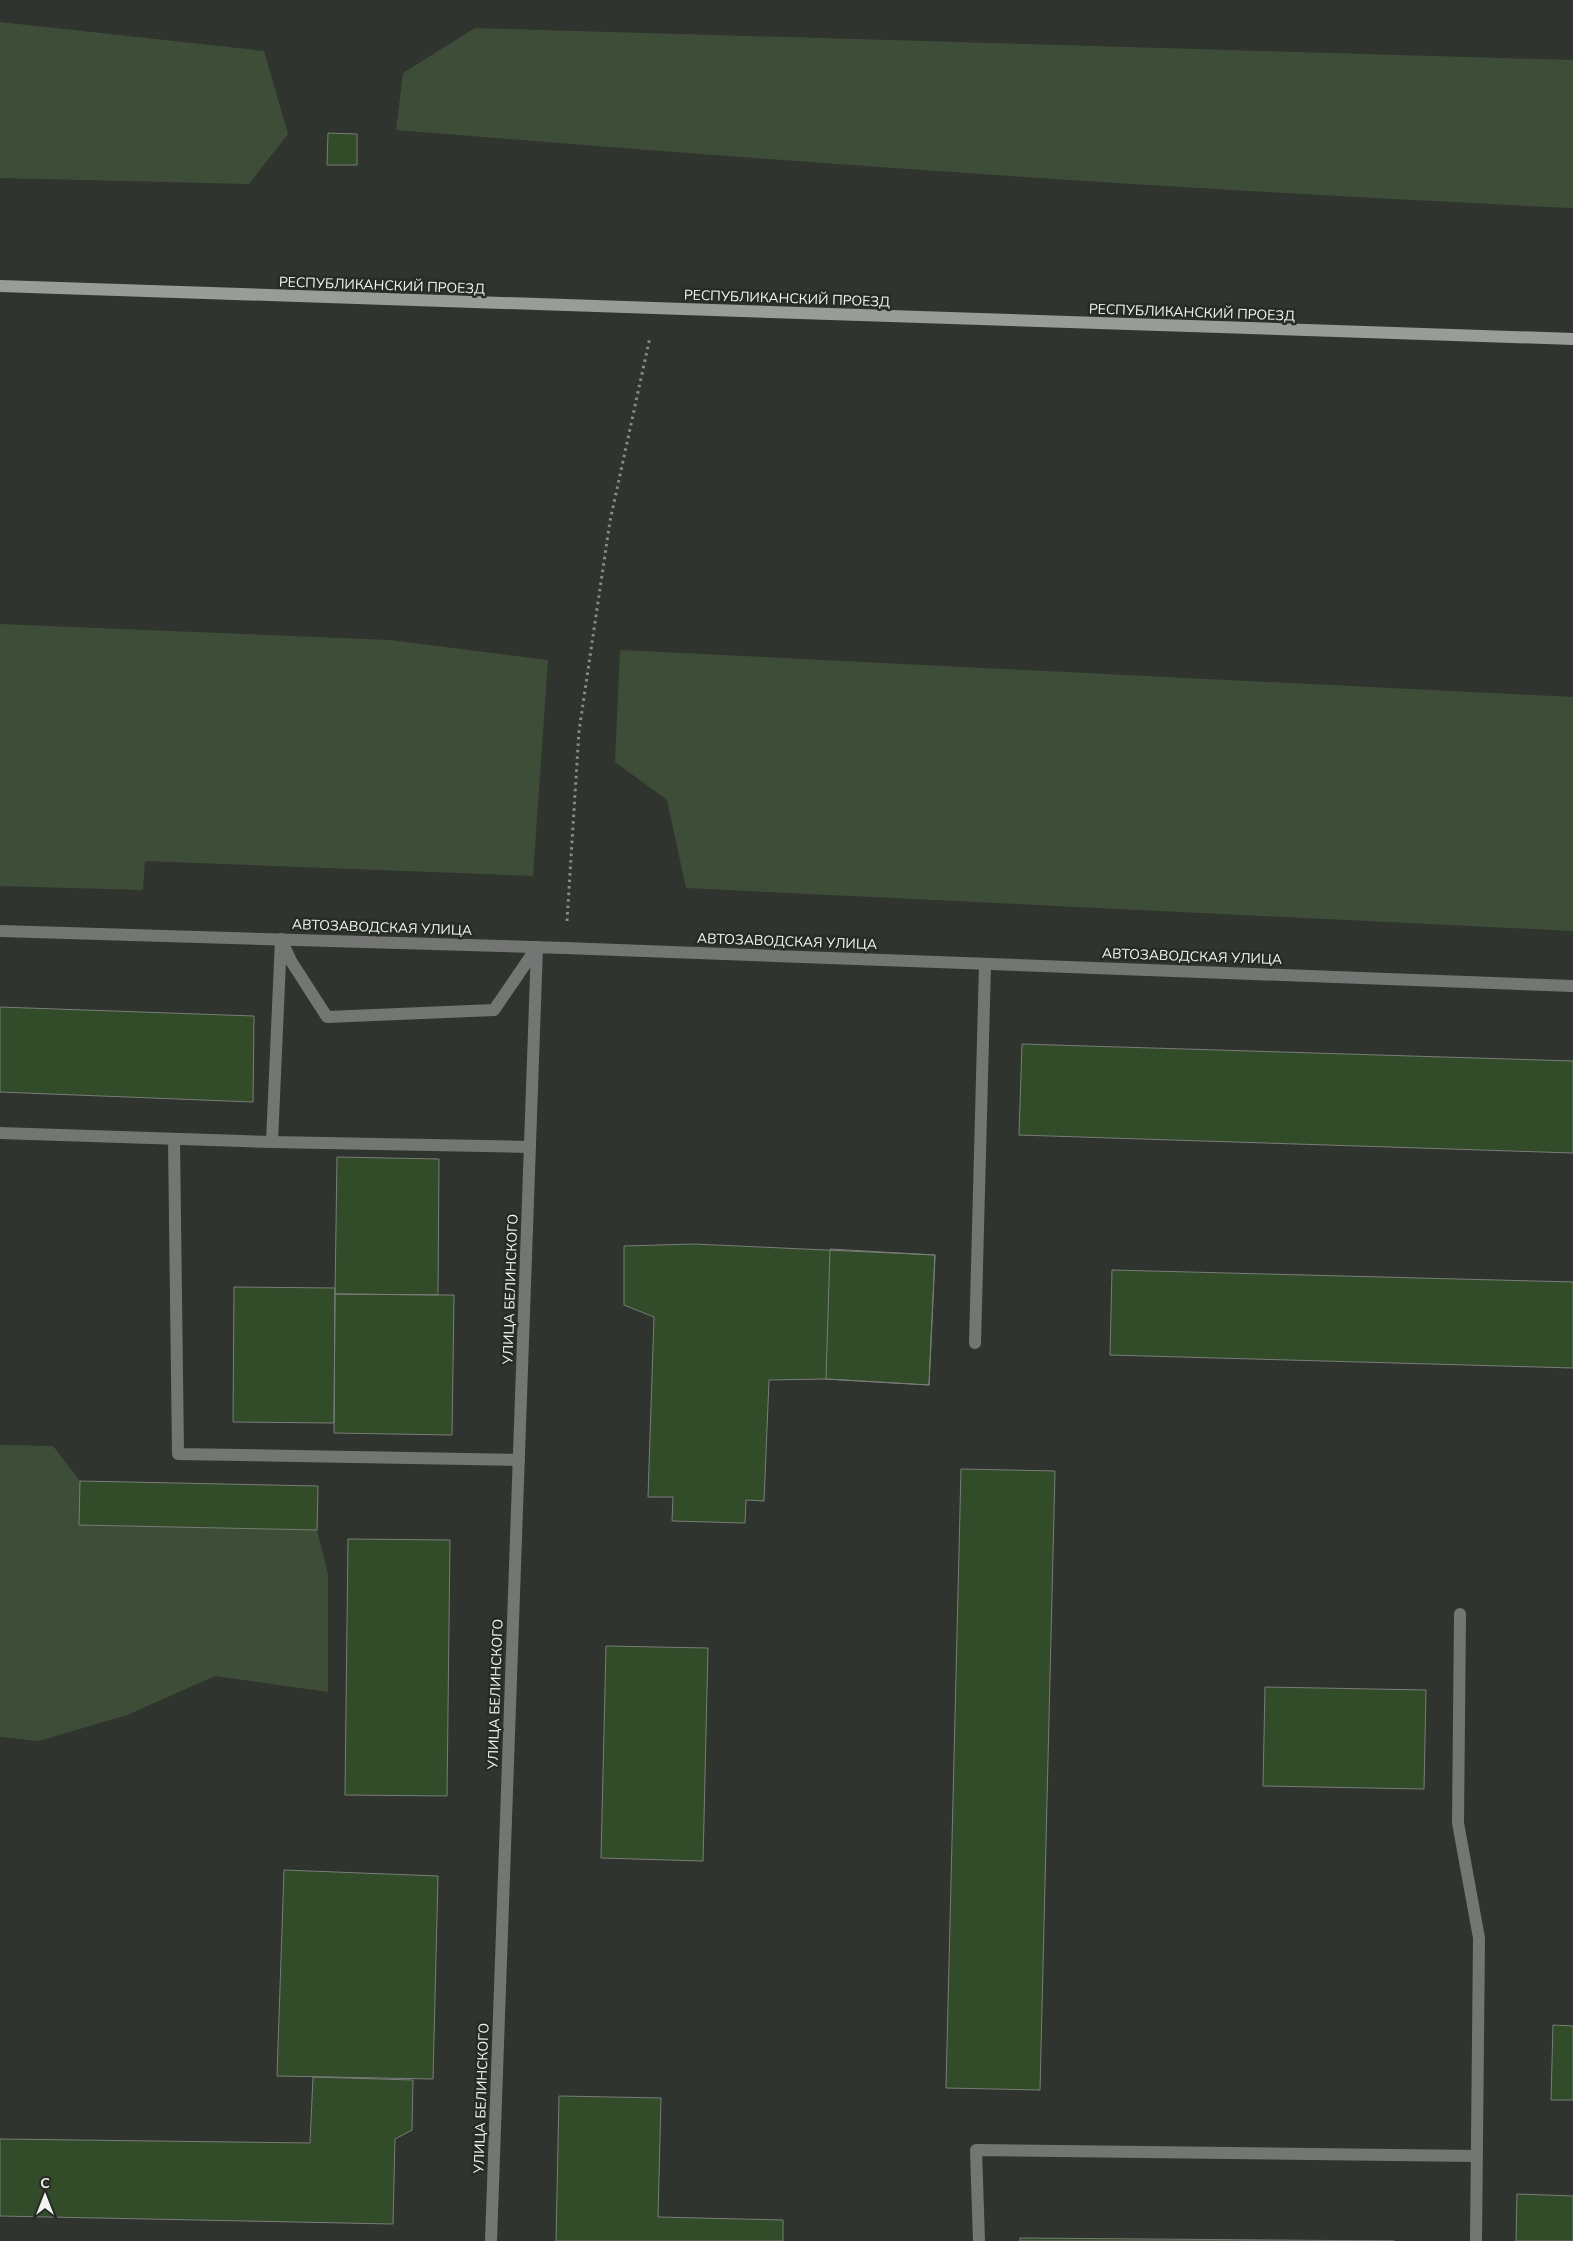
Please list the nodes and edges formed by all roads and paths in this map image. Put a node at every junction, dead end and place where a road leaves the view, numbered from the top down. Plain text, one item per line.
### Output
1 (0, 286) edge
2 (656, 309) junction
3 (1573, 339) edge
4 (0, 930) edge
5 (280, 939) junction
6 (537, 948) junction
7 (565, 948) junction
8 (985, 964) junction
9 (1573, 986) edge
10 (0, 1133) edge
11 (174, 1140) junction
12 (272, 1142) junction
13 (530, 1147) junction
14 (975, 1343) dead end
15 (519, 1460) junction
16 (1460, 1614) dead end
17 (1477, 2156) junction
18 (491, 2241) edge
19 (979, 2241) edge
20 (1476, 2241) edge

1 - 2 main road, РЕСПУБЛИКАНСКИЙ ПРОЕЗД
2 - 3 main road, РЕСПУБЛИКАНСКИЙ ПРОЕЗД
2 - 7 path
4 - 5 street, АВТОЗАВОДСКАЯ УЛИЦА
5 - 6 street, АВТОЗАВОДСКАЯ УЛИЦА
5 - 6 street
5 - 12 street
6 - 7 street, АВТОЗАВОДСКАЯ УЛИЦА
6 - 13 street, УЛИЦА БЕЛИНСКОГО
7 - 8 street, АВТОЗАВОДСКАЯ УЛИЦА
8 - 9 street, АВТОЗАВОДСКАЯ УЛИЦА
8 - 14 street
10 - 11 street
11 - 12 street
11 - 15 street
12 - 13 street
13 - 15 street, УЛИЦА БЕЛИНСКОГО
15 - 18 street, УЛИЦА БЕЛИНСКОГО
16 - 17 street
17 - 19 street
17 - 20 street

